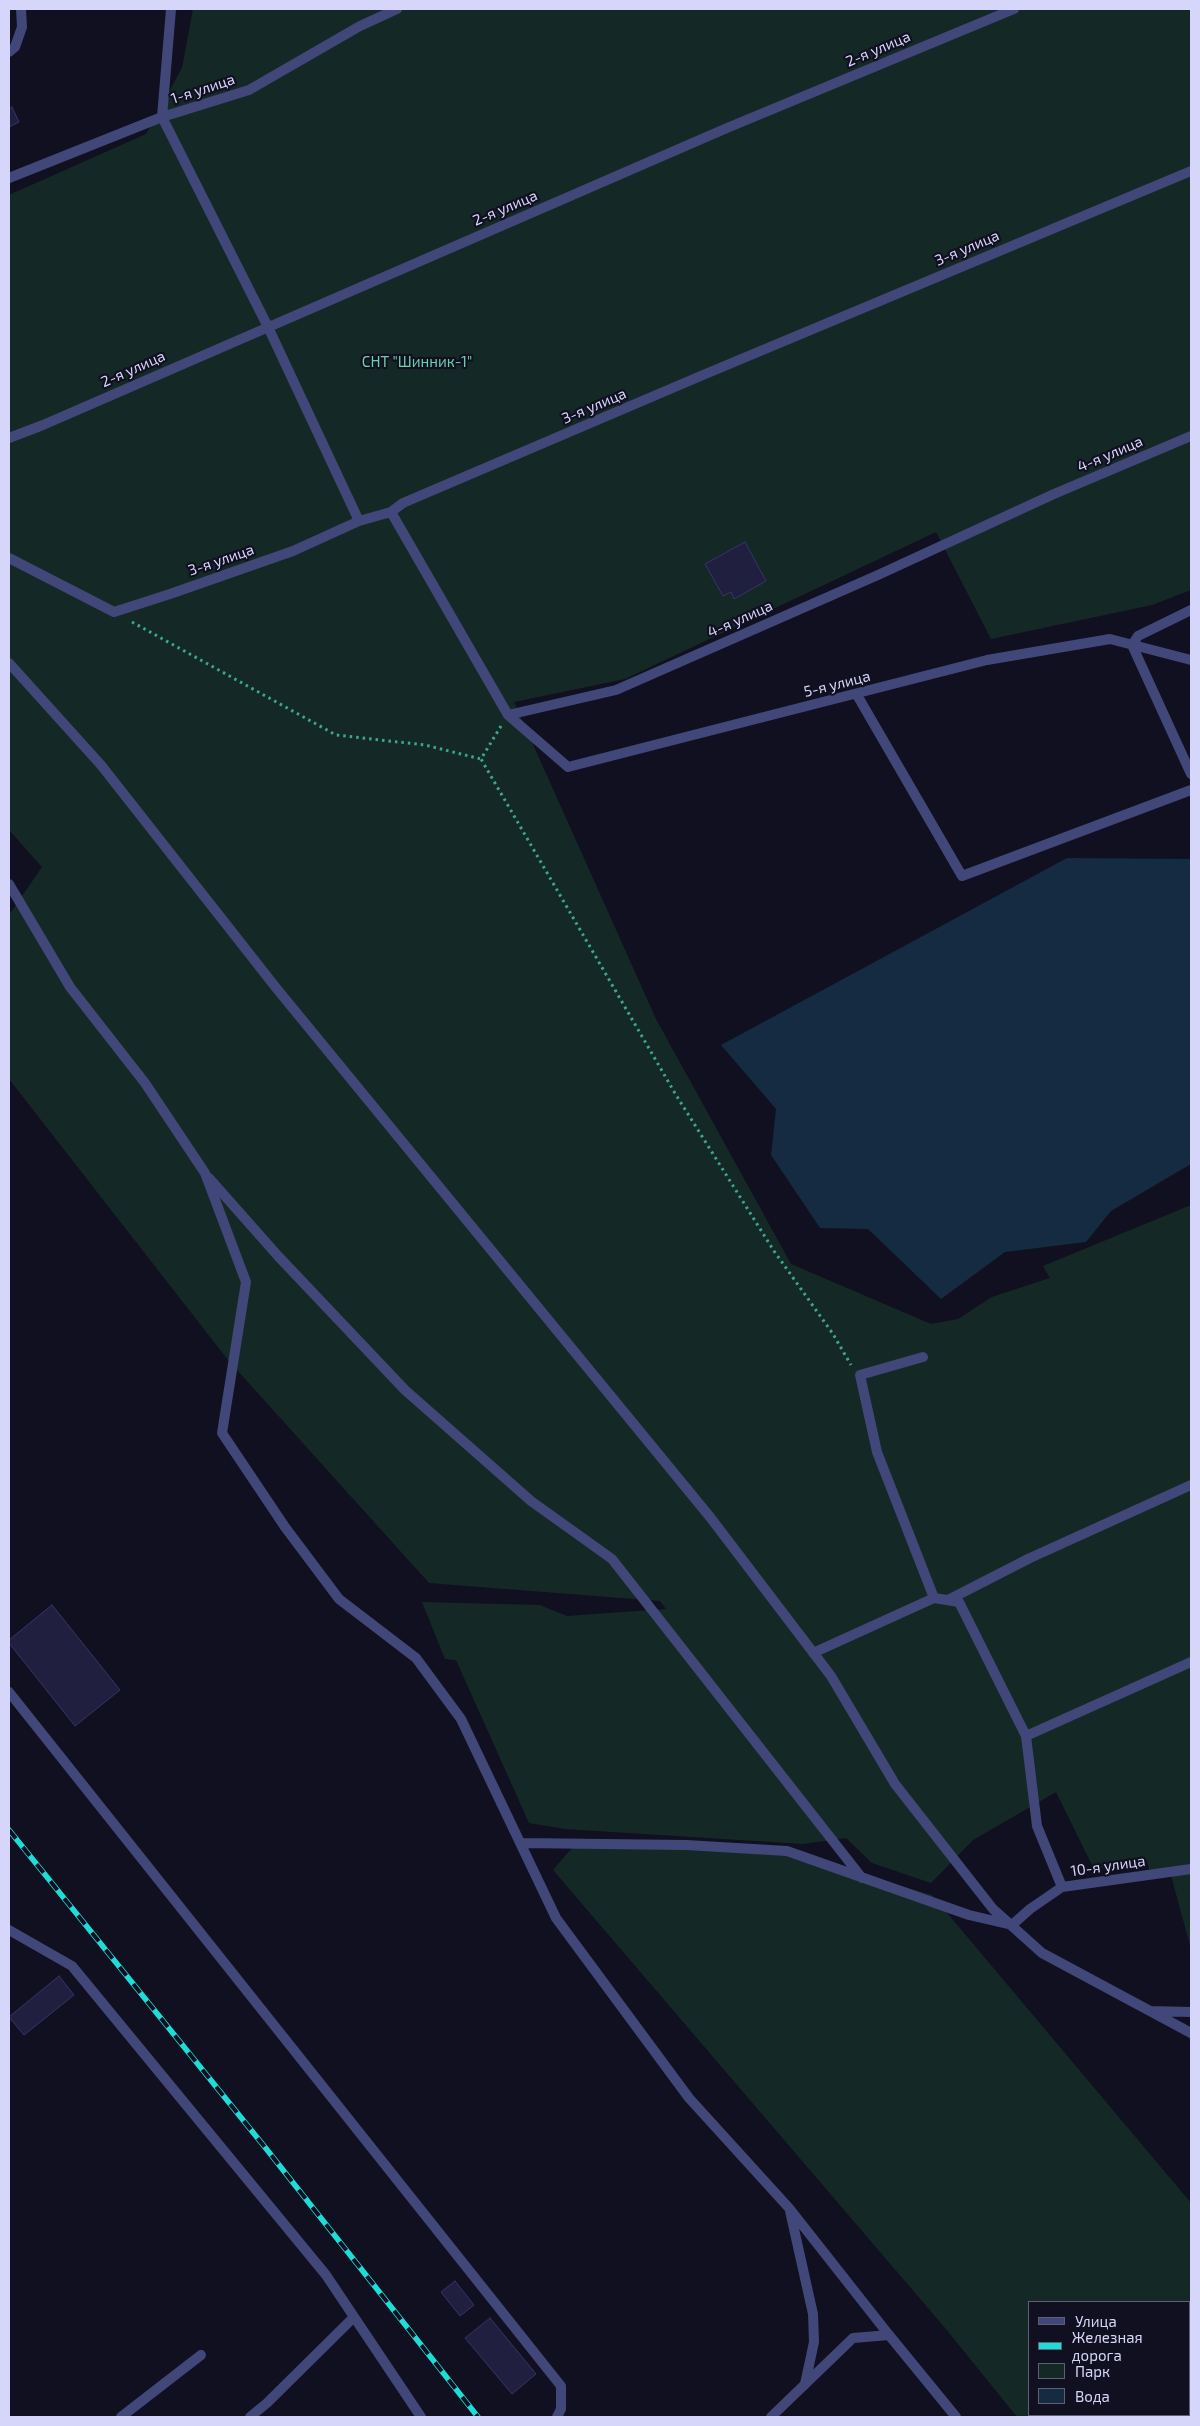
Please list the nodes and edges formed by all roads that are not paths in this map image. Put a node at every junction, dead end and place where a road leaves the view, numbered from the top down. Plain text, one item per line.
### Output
1 (22, 9) edge
2 (172, 9) edge
3 (397, 9) edge
4 (1014, 9) edge
5 (9, 52) edge
6 (162, 117) junction
7 (1191, 171) edge
8 (9, 178) edge
9 (268, 327) junction
10 (1191, 436) edge
11 (9, 438) edge
12 (391, 512) junction
13 (359, 521) junction
14 (9, 558) edge
15 (1191, 610) edge
16 (1132, 645) junction
17 (1191, 660) edge
18 (9, 663) edge
19 (857, 695) junction
20 (508, 715) junction
21 (1191, 774) edge
22 (1191, 790) edge
23 (9, 884) edge
24 (205, 1173) junction
25 (924, 1357) dead end
26 (1191, 1485) edge
27 (934, 1598) junction
28 (948, 1600) junction
29 (813, 1653) junction
30 (1191, 1662) edge
31 (9, 1692) edge
32 (1026, 1736) junction
33 (521, 1843) junction
34 (1191, 1870) edge
35 (862, 1878) junction
36 (1062, 1888) junction
37 (1012, 1925) junction
38 (9, 1930) edge
39 (1146, 2010) junction
40 (1191, 2012) edge
41 (1191, 2034) edge
42 (790, 2208) junction
43 (354, 2317) junction
44 (890, 2335) junction
45 (201, 2355) dead end
46 (805, 2384) junction
47 (121, 2417) edge
48 (250, 2417) edge
49 (421, 2417) edge
50 (557, 2417) edge
51 (771, 2417) edge
52 (956, 2417) edge

1 - 5 street
2 - 6 street
3 - 6 street, 1-я улица
4 - 9 street, 2-я улица
6 - 8 street, 1-я улица
6 - 9 street
7 - 12 street, 3-я улица
9 - 11 street, 2-я улица
9 - 13 street
10 - 20 street, 4-я улица
12 - 13 street, 3-я улица
12 - 20 street
13 - 14 street, 3-я улица
15 - 16 street
16 - 17 street, 5-я улица
16 - 19 street, 5-я улица
16 - 21 street
18 - 29 street
19 - 20 street, 5-я улица
19 - 22 street
23 - 24 street
24 - 33 street
24 - 35 street
25 - 27 street
26 - 28 street
27 - 28 street
27 - 29 street
28 - 32 street
29 - 37 street
30 - 32 street
31 - 50 street
32 - 36 street
33 - 35 street
33 - 42 street
34 - 36 street, 10-я улица
35 - 37 street
36 - 37 street, 10-я улица
37 - 39 street
38 - 43 street
39 - 40 street
39 - 41 street
42 - 44 street
42 - 46 street
43 - 48 street
43 - 49 street
44 - 46 street
44 - 52 street
45 - 47 street
46 - 51 street

